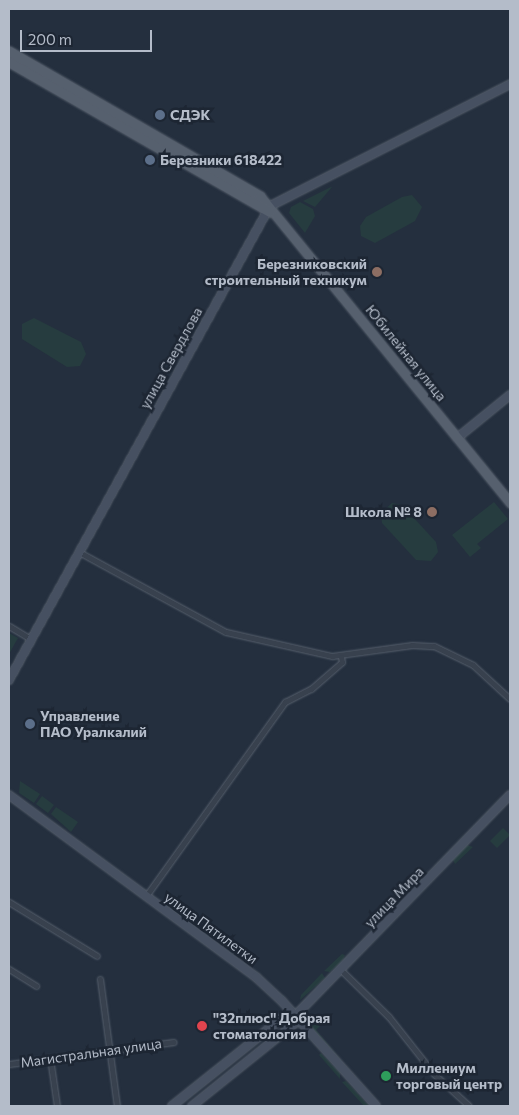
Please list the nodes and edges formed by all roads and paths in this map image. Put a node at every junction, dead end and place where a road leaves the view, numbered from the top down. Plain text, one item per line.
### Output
1 (9, 51) edge
2 (9, 62) edge
3 (510, 84) edge
4 (268, 208) junction
5 (510, 395) edge
6 (457, 438) junction
7 (510, 503) edge
8 (79, 552) junction
9 (9, 626) edge
10 (31, 639) junction
11 (341, 657) junction
12 (9, 680) edge
13 (510, 699) edge
14 (9, 795) edge
15 (510, 795) edge
16 (146, 896) junction
17 (9, 903) edge
18 (97, 956) dead end
19 (9, 969) edge
20 (341, 970) junction
21 (100, 979) dead end
22 (36, 986) dead end
23 (295, 1016) junction
24 (174, 1042) dead end
25 (109, 1050) junction
26 (50, 1058) junction
27 (9, 1064) edge
28 (56, 1106) edge
29 (117, 1106) edge
30 (172, 1106) edge
31 (192, 1106) edge
32 (376, 1106) edge
33 (469, 1106) edge

1 - 4 main road, Юбилейная улица
2 - 4 main road, Юбилейная улица
3 - 4 main road
4 - 6 main road, Юбилейная улица
4 - 8 main road, улица Свердлова
5 - 6 main road
6 - 7 main road, Юбилейная улица
8 - 10 main road, улица Свердлова
8 - 11 street
9 - 10 street
10 - 12 main road, улица Свердлова
11 - 13 street
11 - 16 street
14 - 16 main road, улица Пятилетки
15 - 20 main road, улица Мира
16 - 23 main road, улица Пятилетки
17 - 18 street
19 - 22 street
20 - 23 main road, улица Мира
20 - 33 street
21 - 25 street
23 - 30 main road, улица Мира
23 - 31 main road, улица Мира
23 - 32 main road, улица Пятилетки
24 - 25 street, Магистральная улица
25 - 26 street, Магистральная улица
25 - 29 street
26 - 27 street, Магистральная улица
26 - 28 street

